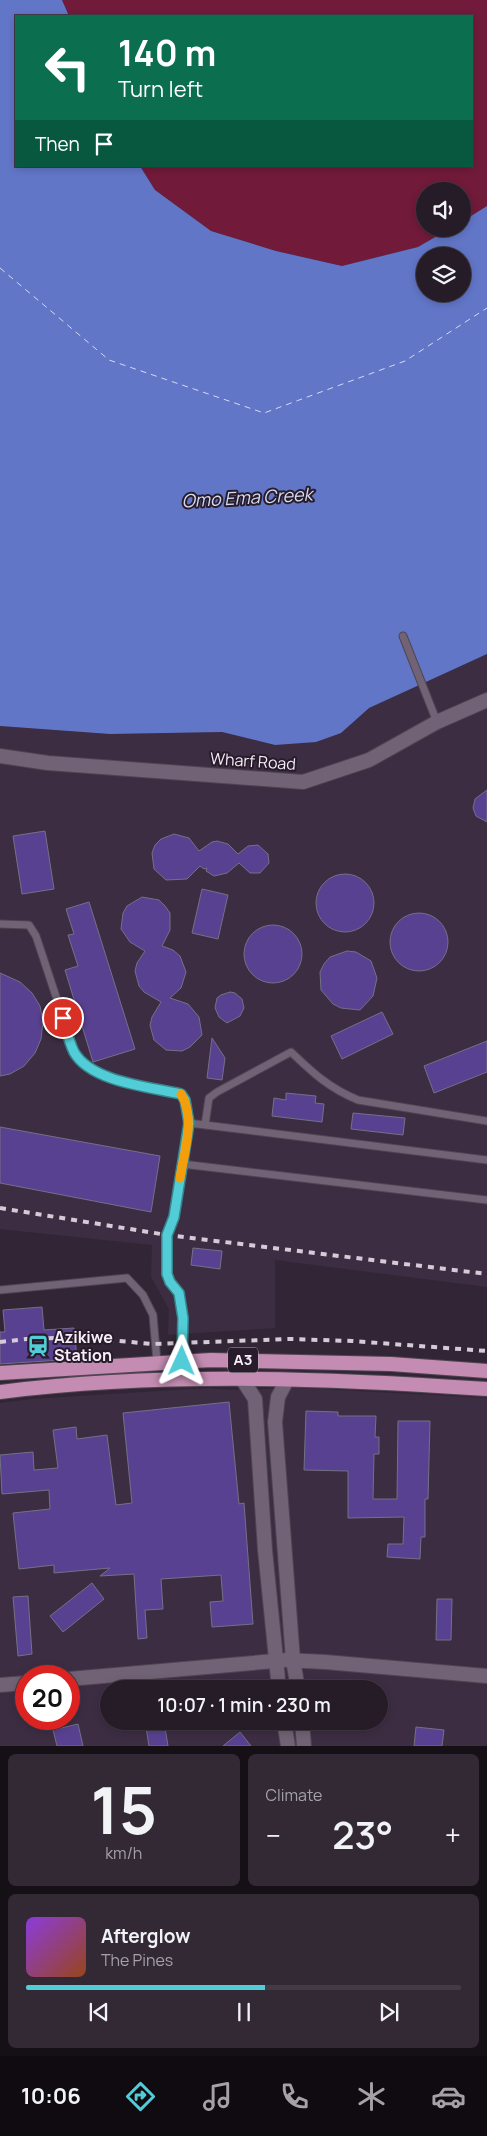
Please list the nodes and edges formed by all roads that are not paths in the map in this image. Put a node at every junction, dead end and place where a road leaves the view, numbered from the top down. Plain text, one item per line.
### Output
1 (403, 636) dead end
2 (487, 700) edge
3 (437, 722) junction
4 (0, 756) edge
5 (0, 924) edge
6 (487, 1121) edge
7 (189, 1123) junction
8 (205, 1125) junction
9 (487, 1160) edge
10 (182, 1164) junction
11 (487, 1200) edge
12 (0, 1290) edge
13 (182, 1361) junction
14 (157, 1362) junction
15 (487, 1371) edge
16 (0, 1373) edge
17 (242, 1379) junction
18 (287, 1380) junction
19 (487, 1388) edge
20 (0, 1392) edge
21 (293, 1660) junction
22 (275, 1661) junction
23 (487, 1676) edge
24 (80, 1678) edge
25 (278, 1680) edge
26 (296, 1680) edge
27 (15, 1684) edge
28 (0, 1685) edge
29 (285, 1730) edge
30 (303, 1730) edge
31 (288, 1746) edge
32 (304, 1746) edge

1 - 3 lane
2 - 3 street, Wharf Road
3 - 4 street, Wharf Road
5 - 7 lane
6 - 8 lane
7 - 8 lane
7 - 10 lane
8 - 9 lane
10 - 11 lane
10 - 13 lane
12 - 14 lane
13 - 14 highway, A3
13 - 15 highway, A3
14 - 16 highway, A3
17 - 18 highway, A3
17 - 20 highway, A3
17 - 22 street
18 - 19 highway, A3
18 - 21 street
21 - 22 street
21 - 23 street
21 - 26 street
22 - 24 street
22 - 25 street
27 - 28 street
29 - 31 street
30 - 32 street

